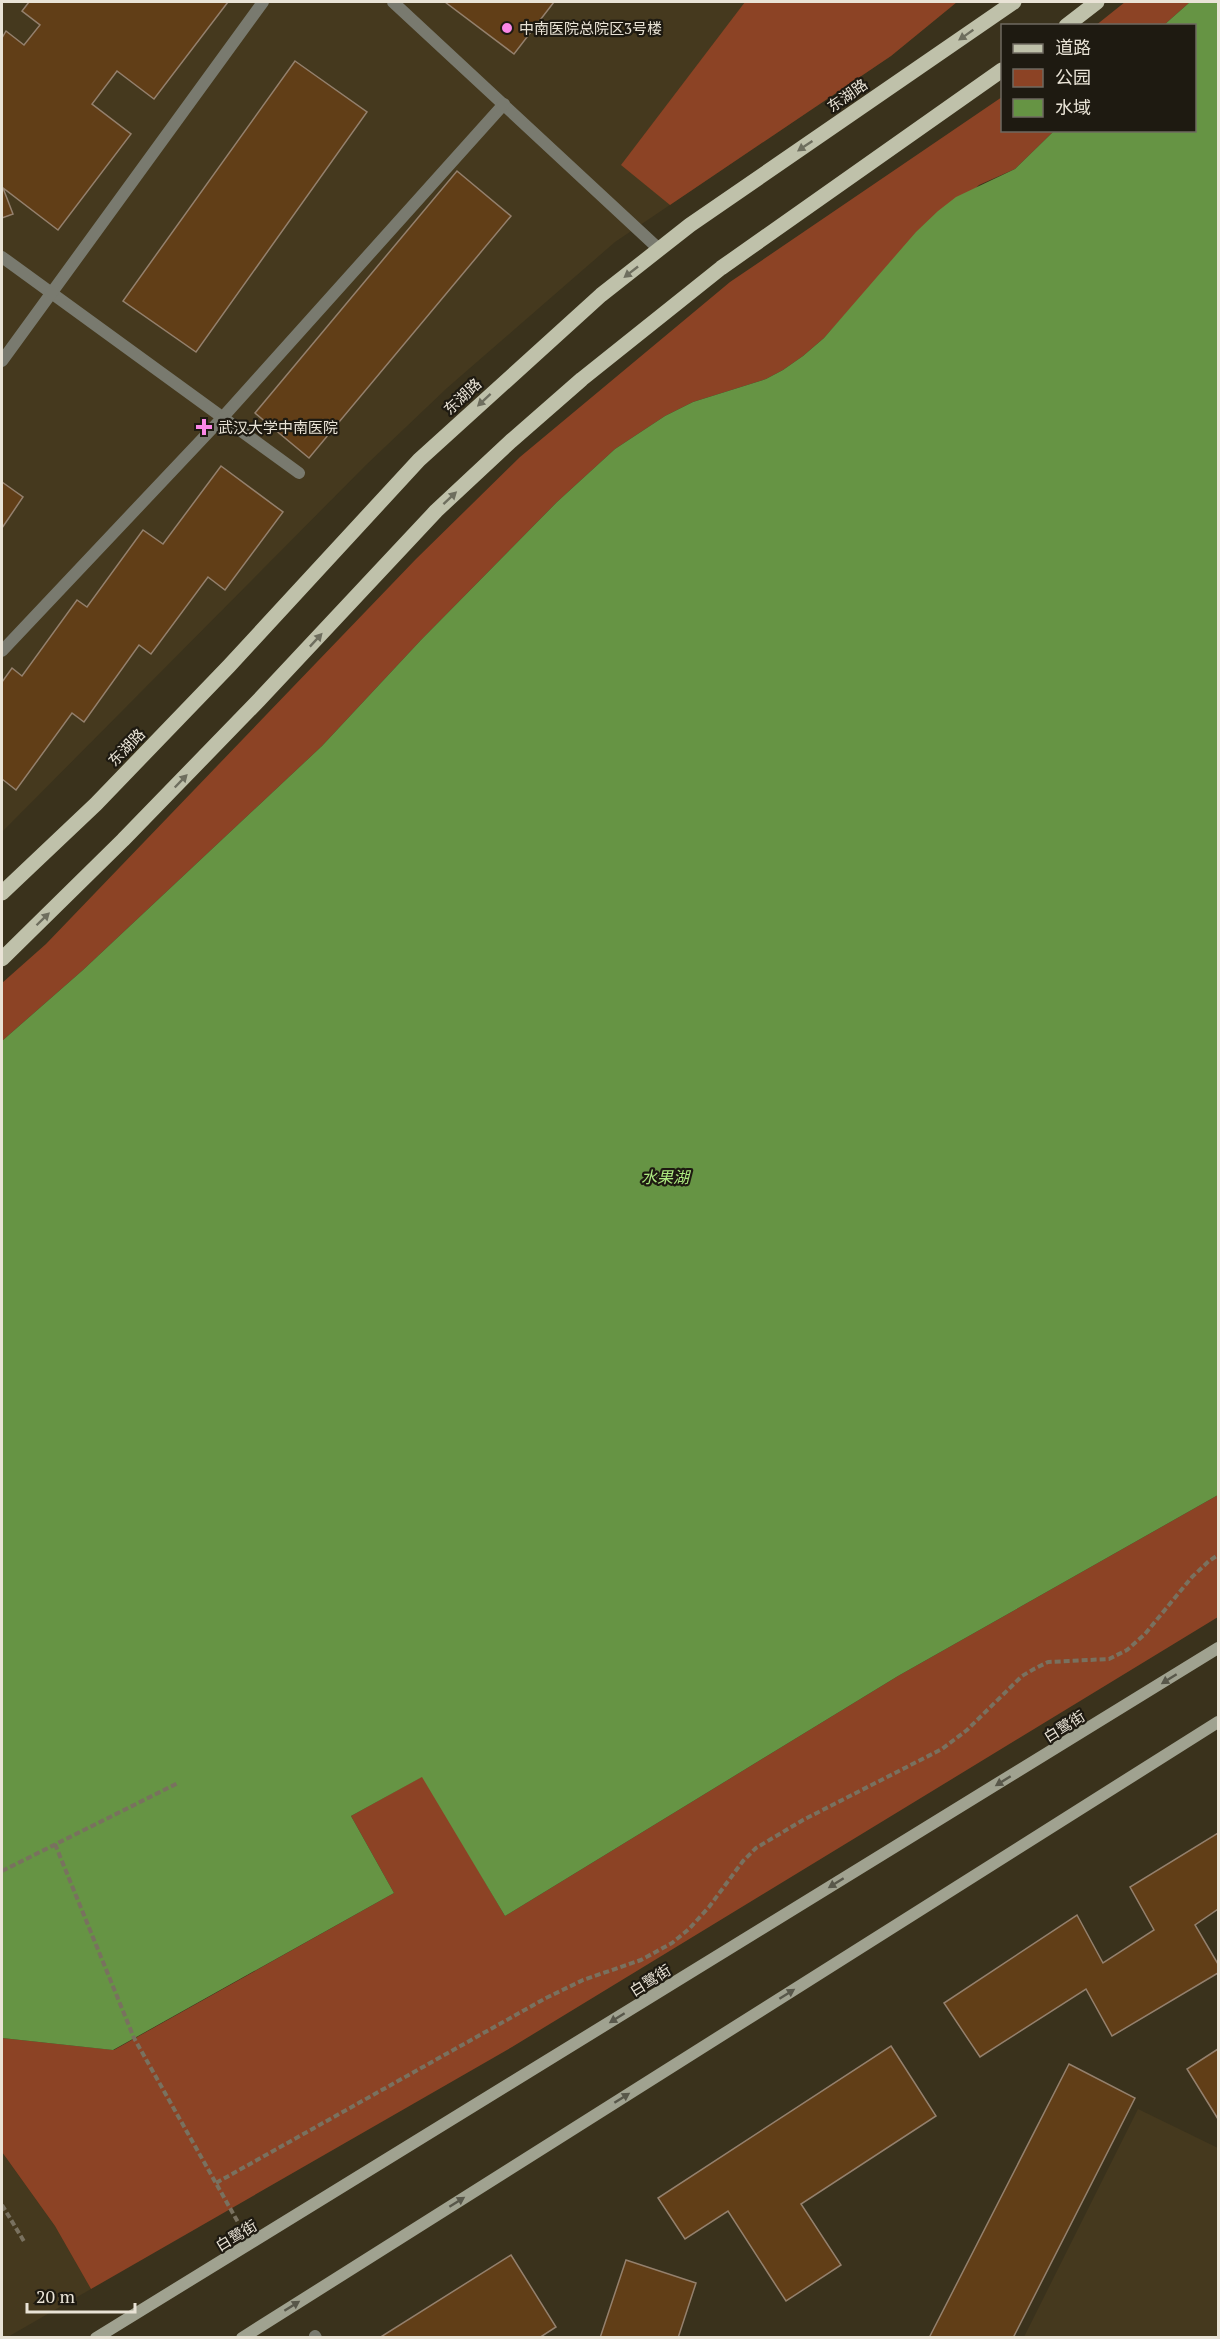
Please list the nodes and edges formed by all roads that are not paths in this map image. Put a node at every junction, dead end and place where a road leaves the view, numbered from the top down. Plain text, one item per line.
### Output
1 (263, 2) edge
2 (393, 2) edge
3 (1014, 2) edge
4 (1097, 2) edge
5 (1069, 24) edge
6 (1001, 71) edge
7 (504, 104) junction
8 (660, 250) junction
9 (2, 257) edge
10 (52, 292) junction
11 (2, 361) edge
12 (223, 417) junction
13 (299, 473) dead end
14 (2, 651) edge
15 (2, 893) edge
16 (2, 959) edge
17 (1218, 1648) edge
18 (1218, 1722) edge
19 (96, 2337) edge
20 (242, 2337) edge

1 - 10 lane
2 - 7 lane
3 -> 8 main road, 东湖路
4 - 5 main road
16 -> 6 main road
7 - 8 lane
7 - 12 lane
8 -> 15 main road, 东湖路
9 - 10 lane
10 - 11 lane
10 - 12 lane
12 - 13 lane
12 - 14 lane
17 -> 19 main road, 白鹭街
20 -> 18 main road

